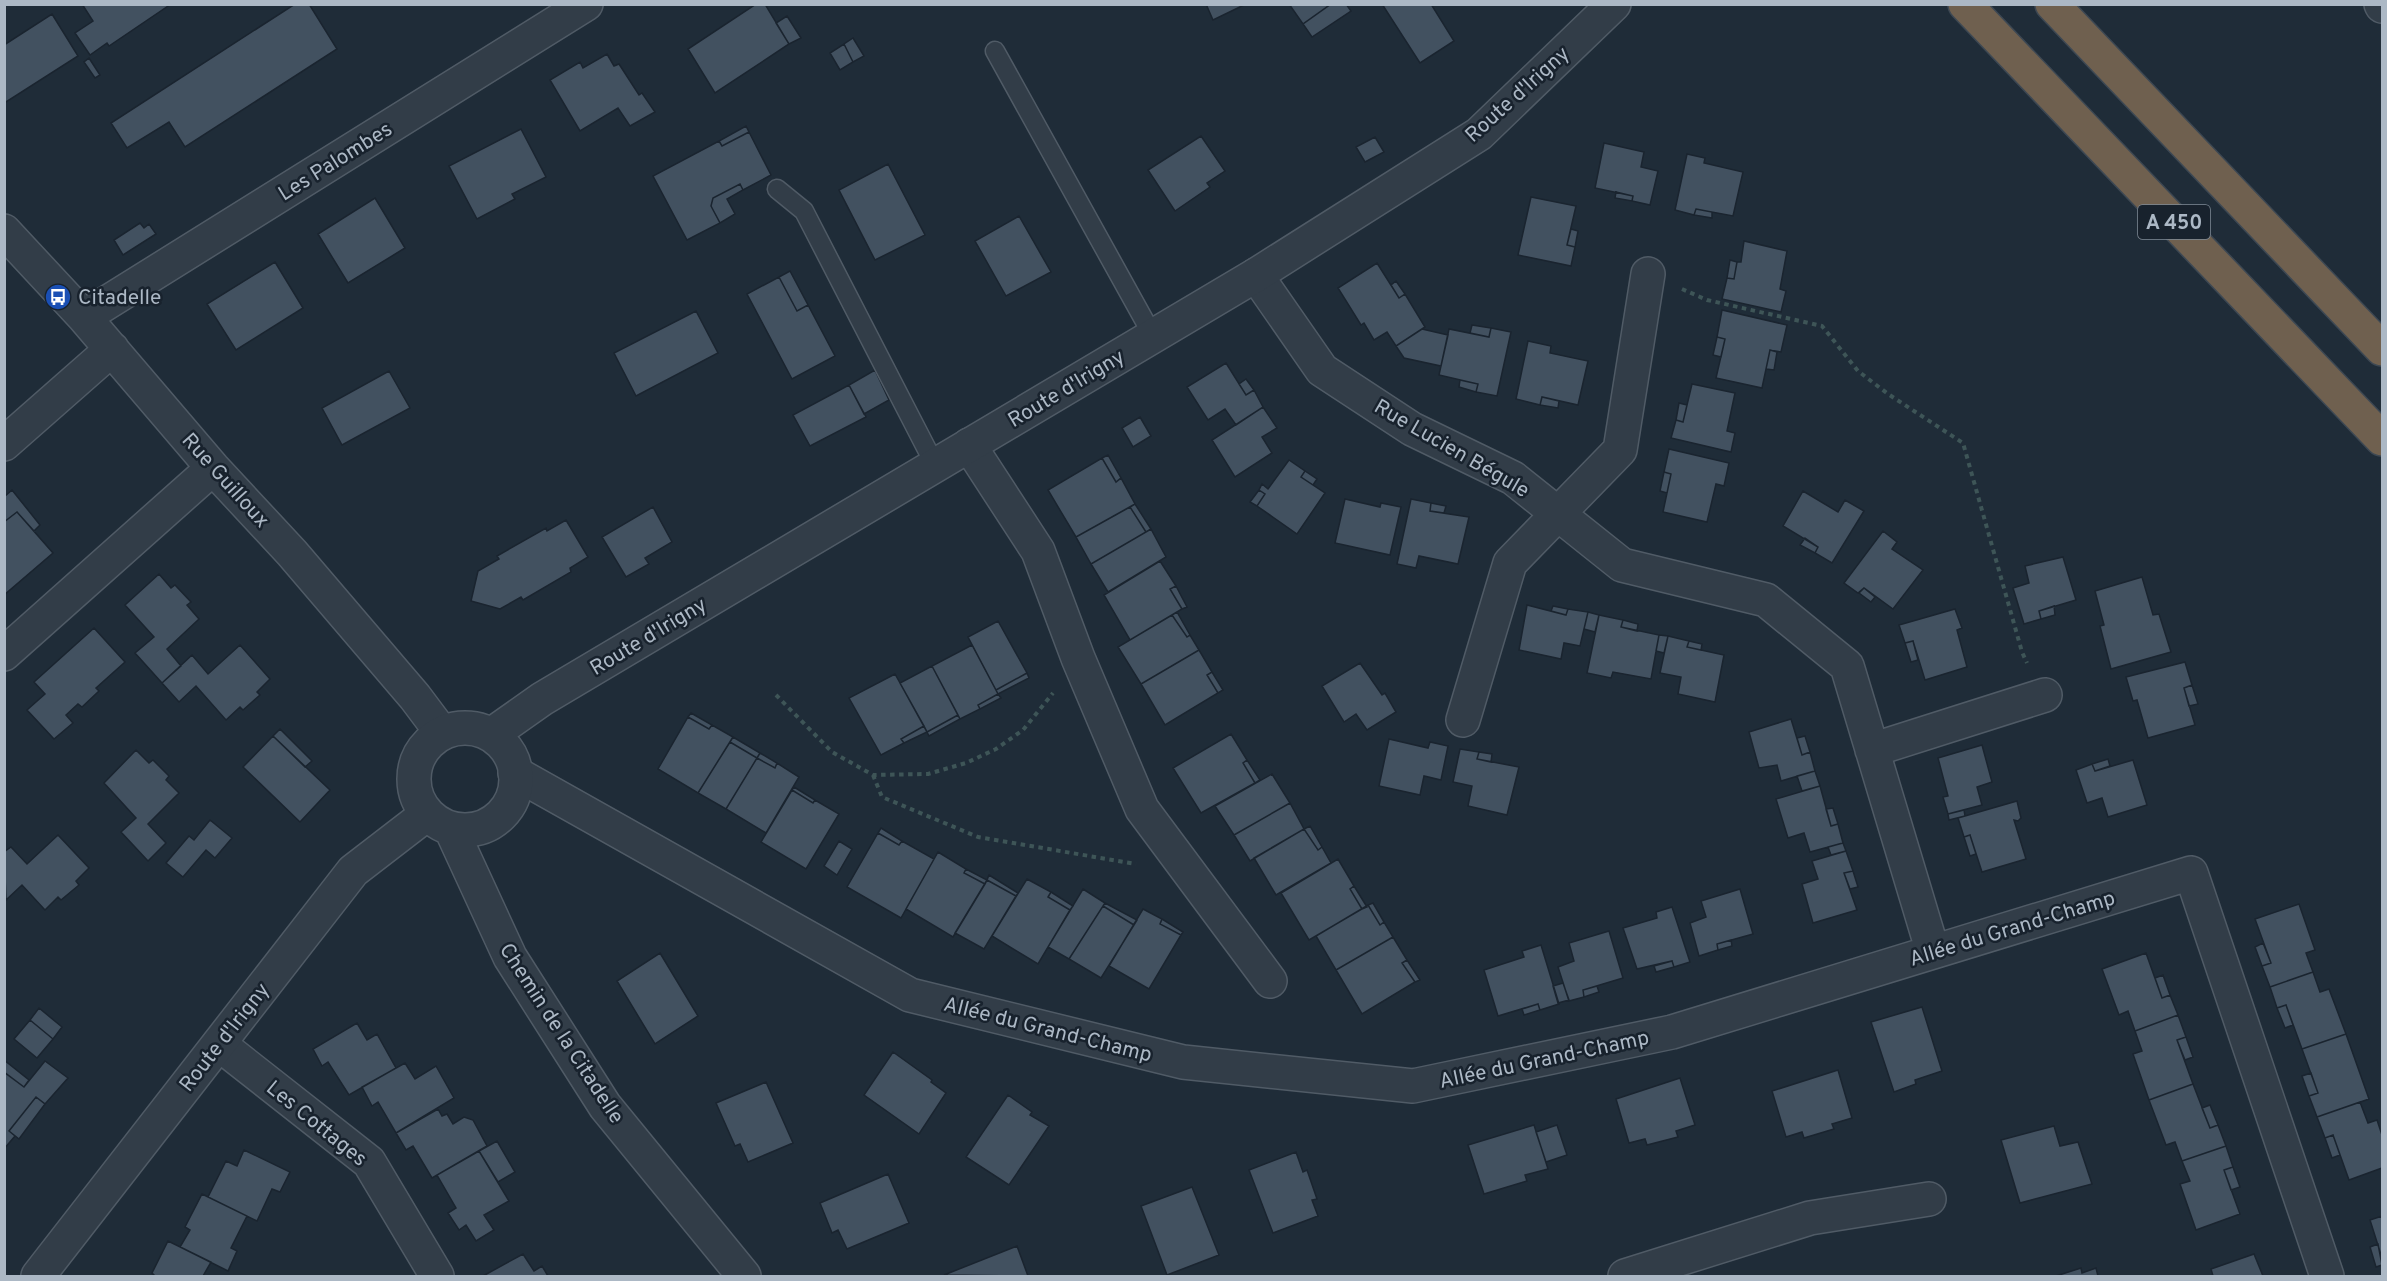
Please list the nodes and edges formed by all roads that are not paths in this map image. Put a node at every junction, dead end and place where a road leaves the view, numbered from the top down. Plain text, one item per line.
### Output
1 (586, 4) edge
2 (1614, 4) edge
3 (1965, 4) edge
4 (2052, 4) edge
5 (995, 51) dead end
6 (777, 189) dead end
7 (4, 231) edge
8 (1256, 274) junction
9 (1648, 274) road end
10 (84, 317) junction
11 (1153, 336) junction
12 (112, 349) junction
13 (2382, 349) edge
14 (2382, 440) edge
15 (4, 444) edge
16 (969, 445) junction
17 (935, 465) junction
18 (213, 468) junction
19 (1558, 512) junction
20 (4, 654) edge
21 (2045, 695) road end
22 (1463, 720) dead end
23 (442, 733) junction
24 (491, 735) junction
25 (1872, 750) junction
26 (515, 773) junction
27 (439, 822) junction
28 (1933, 952) junction
29 (1270, 981) dead end
30 (219, 1044) junction
31 (1929, 1199) dead end
32 (38, 1276) edge
33 (437, 1276) edge
34 (744, 1276) edge
35 (1625, 1276) edge
36 (2327, 1276) edge

1 - 10 street, Les Palombes
2 - 8 street, Route d'Irigny
3 - 14 highway, A 450
4 - 13 highway, A 450
5 - 11 lane
6 - 17 lane
7 - 10 street, Rue Guilloux
8 - 11 street, Route d'Irigny
8 - 19 street, Rue Lucien Bégule
9 - 19 street
10 - 12 street, Rue Guilloux
11 - 16 street, Route d'Irigny
12 - 15 street
12 - 18 street, Rue Guilloux
16 - 17 street, Route d'Irigny
16 - 29 street
17 - 24 street, Route d'Irigny
18 - 20 street
18 - 23 street, Rue Guilloux
19 - 22 street
19 - 25 street, Rue Lucien Bégule
21 - 25 street
23 - 24 street
23 - 27 street
24 - 26 street
25 - 28 street, Rue Lucien Bégule
26 - 27 street
26 - 28 street, Allée du Grand-Champ
27 - 30 street, Route d'Irigny
27 - 34 street, Chemin de la Citadelle
28 - 36 street, Allée du Grand-Champ
30 - 32 street, Route d'Irigny
30 - 33 street, Les Cottages
31 - 35 street

